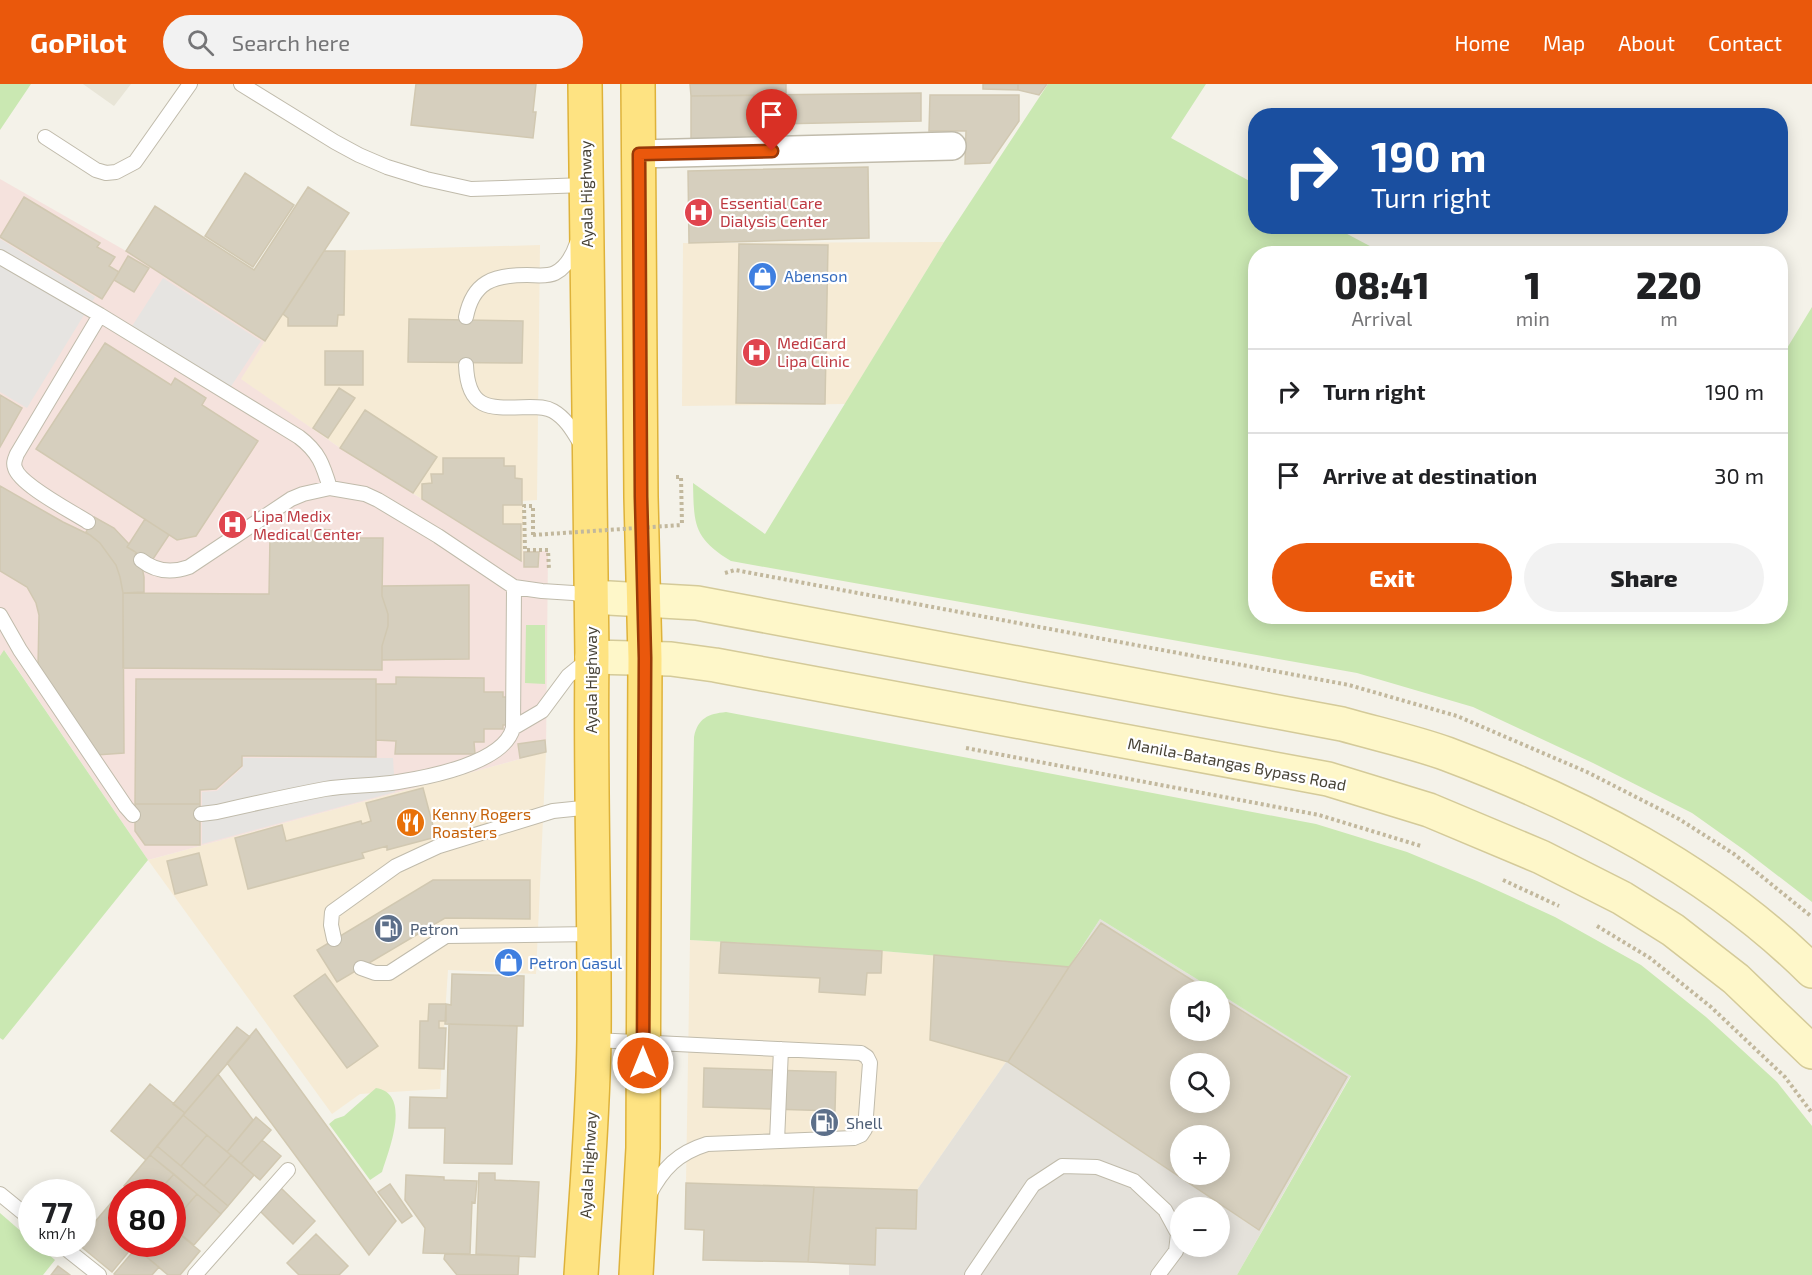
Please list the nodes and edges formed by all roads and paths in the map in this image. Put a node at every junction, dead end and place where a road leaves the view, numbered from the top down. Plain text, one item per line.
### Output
1 (190, 84) edge
2 (241, 84) edge
3 (585, 84) edge
4 (638, 84) edge
5 (45, 137) dead end
6 (952, 146) dead end
7 (639, 154) junction
8 (586, 200) junction
9 (0, 257) edge
10 (100, 315) junction
11 (466, 318) dead end
12 (466, 365) dead end
13 (588, 456) junction
14 (676, 477) dead end
15 (330, 488) junction
16 (88, 522) dead end
17 (141, 560) dead end
18 (540, 573) dead end
19 (513, 587) junction
20 (591, 597) junction
21 (644, 600) junction
22 (0, 617) edge
23 (592, 657) junction
24 (645, 658) junction
25 (513, 728) junction
26 (959, 747) dead end
27 (592, 807) junction
28 (201, 814) dead end
29 (133, 815) dead end
30 (1429, 849) dead end
31 (1502, 880) dead end
32 (1559, 906) dead end
33 (1590, 922) dead end
34 (593, 934) junction
35 (334, 939) dead end
36 (361, 968) dead end
37 (1812, 971) edge
38 (594, 1040) junction
39 (643, 1042) junction
40 (781, 1049) junction
41 (1812, 1052) edge
42 (1812, 1113) edge
43 (777, 1142) junction
44 (288, 1170) dead end
45 (0, 1194) edge
46 (18, 1209) edge
47 (639, 1219) junction
48 (76, 1257) edge
49 (99, 1275) edge
50 (195, 1275) edge
51 (581, 1275) edge
52 (636, 1275) edge
53 (972, 1275) edge
54 (1158, 1275) edge

1 - 5 lane
2 - 8 lane
3 - 8 highway, Ayala Highway
4 - 7 highway
6 - 7 street
7 - 21 highway
8 - 11 lane
8 - 13 highway, Ayala Highway
9 - 10 lane
10 - 15 lane
10 - 16 lane
12 - 13 lane
13 - 20 highway, Ayala Highway
14 - 18 path, bridge
15 - 17 lane
15 - 19 lane
19 - 20 lane
19 - 25 lane
20 - 21 main road
20 - 23 highway, Ayala Highway
21 - 24 highway
21 - 37 main road
22 - 29 lane
23 - 24 main road, Manila-Batangas Bypass Road
23 - 25 lane
23 - 27 highway, Ayala Highway
24 - 39 highway
24 - 41 main road, Manila-Batangas Bypass Road
25 - 28 lane
26 - 30 path
27 - 34 highway, Ayala Highway
27 - 35 lane
31 - 32 path
33 - 42 path
34 - 36 lane
34 - 38 highway, Ayala Highway
38 - 39 lane
38 - 51 highway, Ayala Highway
39 - 40 lane
39 - 47 highway
40 - 43 lane
40 - 43 lane
43 - 47 lane
44 - 50 lane
45 - 46 lane
47 - 52 highway
48 - 49 lane
53 - 54 lane

